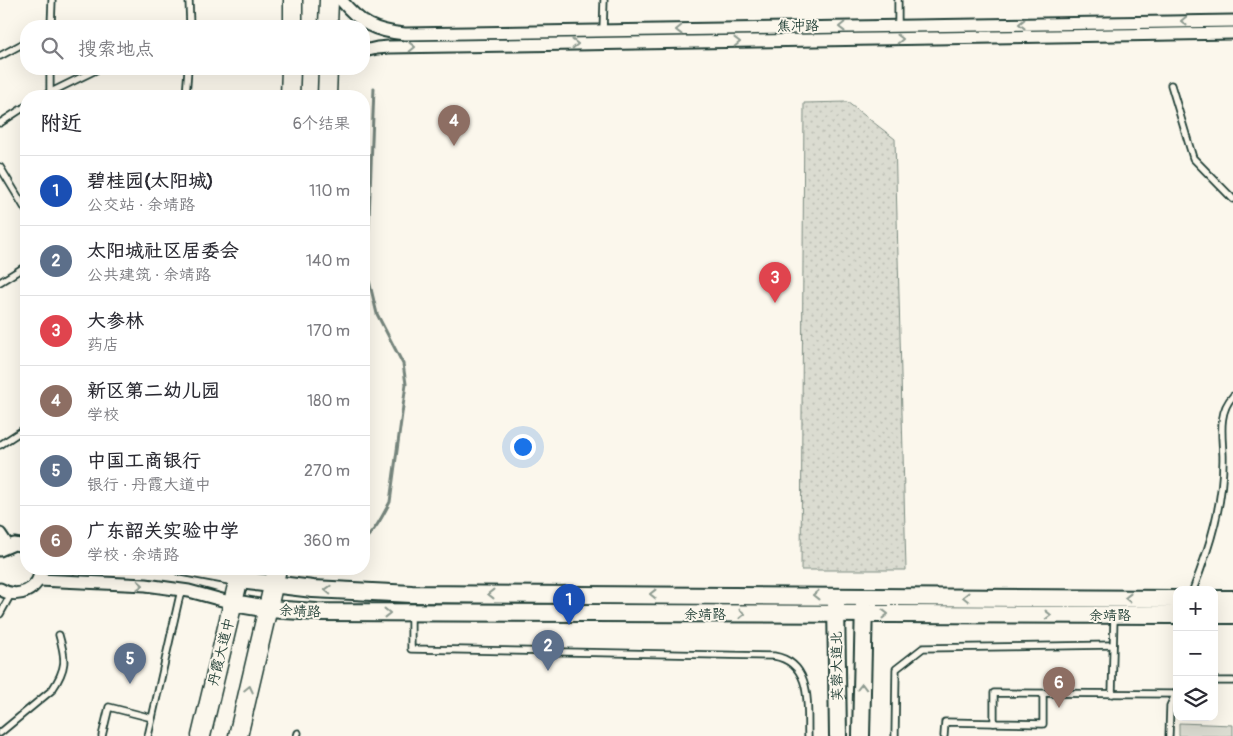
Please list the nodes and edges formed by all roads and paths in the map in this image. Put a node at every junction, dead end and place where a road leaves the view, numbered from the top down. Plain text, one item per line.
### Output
1 (53, 0) edge
2 (189, 0) edge
3 (293, 0) edge
4 (329, 0) edge
5 (341, 0) edge
6 (604, 0) edge
7 (898, 0) edge
8 (51, 20) edge
9 (190, 20) edge
10 (292, 20) edge
11 (328, 20) edge
12 (360, 20) edge
13 (1233, 21) edge
14 (898, 26) junction
15 (370, 27) edge
16 (603, 31) junction
17 (1233, 33) edge
18 (20, 45) edge
19 (370, 50) edge
20 (0, 56) edge
21 (50, 75) edge
22 (85, 75) edge
23 (188, 75) edge
24 (291, 75) edge
25 (1171, 85) dead end
26 (50, 90) edge
27 (54, 90) edge
28 (186, 90) edge
29 (290, 90) edge
30 (20, 110) edge
31 (0, 123) edge
32 (0, 167) edge
33 (1233, 199) edge
34 (20, 200) edge
35 (20, 270) edge
36 (0, 282) edge
37 (1233, 396) edge
38 (20, 432) edge
39 (0, 445) edge
40 (0, 534) edge
41 (20, 545) edge
42 (4, 548) edge
43 (40, 575) edge
44 (50, 575) edge
45 (240, 575) edge
46 (252, 575) edge
47 (275, 577) edge
48 (1195, 586) edge
49 (0, 589) edge
50 (181, 590) junction
51 (11, 594) junction
52 (836, 595) junction
53 (864, 596) junction
54 (1173, 598) edge
55 (1218, 599) edge
56 (1233, 599) edge
57 (233, 603) junction
58 (268, 609) junction
59 (411, 613) junction
60 (0, 614) edge
61 (837, 614) junction
62 (864, 614) junction
63 (1114, 615) junction
64 (1173, 615) edge
65 (1218, 615) edge
66 (1233, 616) edge
67 (59, 634) dead end
68 (1113, 645) junction
69 (1218, 681) edge
70 (1233, 681) edge
71 (1173, 693) edge
72 (1043, 694) junction
73 (1112, 694) junction
74 (1173, 698) edge
75 (152, 718) junction
76 (994, 723) junction
77 (0, 733) edge
78 (102, 736) edge
79 (148, 736) edge
80 (201, 736) edge
81 (238, 736) edge
82 (808, 736) edge
83 (838, 736) edge
84 (861, 736) edge
85 (895, 736) edge
86 (944, 736) edge
87 (1169, 736) edge

1 - 8 lane
2 - 9 lane
3 - 10 main road
4 - 11 main road
5 - 12 street, 焦冲路
6 - 16 lane
7 - 14 lane
13 -> 14 street, 焦冲路
14 -> 16 street, 焦冲路
15 - 16 street, 焦冲路
19 -> 17 street, 焦冲路
18 - 20 lane
21 - 26 lane
22 - 27 lane
23 - 28 lane
24 - 29 main road
25 - 33 lane
30 - 31 lane
32 - 34 lane
35 - 36 lane
37 - 48 lane
38 - 39 lane
40 - 42 street
41 - 42 street
43 - 51 street
44 -> 50 street
45 - 57 main road, 丹霞大道中
46 - 47 main road, 余靖路
52 -> 47 main road, 余靖路
47 - 58 main road
49 - 51 street
50 - 57 street
50 - 75 lane
51 - 60 lane
52 - 53 main road, 余靖路
52 - 61 main road, 芙蓉大道北
54 -> 53 main road, 余靖路
53 - 62 main road, 芙蓉大道北
55 - 56 main road
57 - 58 main road, 余靖路
57 - 80 main road, 丹霞大道中
58 -> 59 main road, 余靖路
81 -> 58 main road
59 -> 61 main road, 余靖路
59 - 82 lane
61 - 62 main road, 余靖路
61 - 83 main road, 芙蓉大道北
62 -> 63 main road, 余靖路
84 -> 62 main road, 芙蓉大道北
63 - 64 main road, 余靖路
63 - 68 lane
65 - 66 main road
67 - 77 lane
68 - 73 lane
68 - 85 lane
69 - 70 lane
71 - 73 lane
72 - 73 lane
72 - 76 lane
72 - 76 lane
74 - 87 lane
75 - 78 lane
75 - 79 lane
76 - 86 lane

